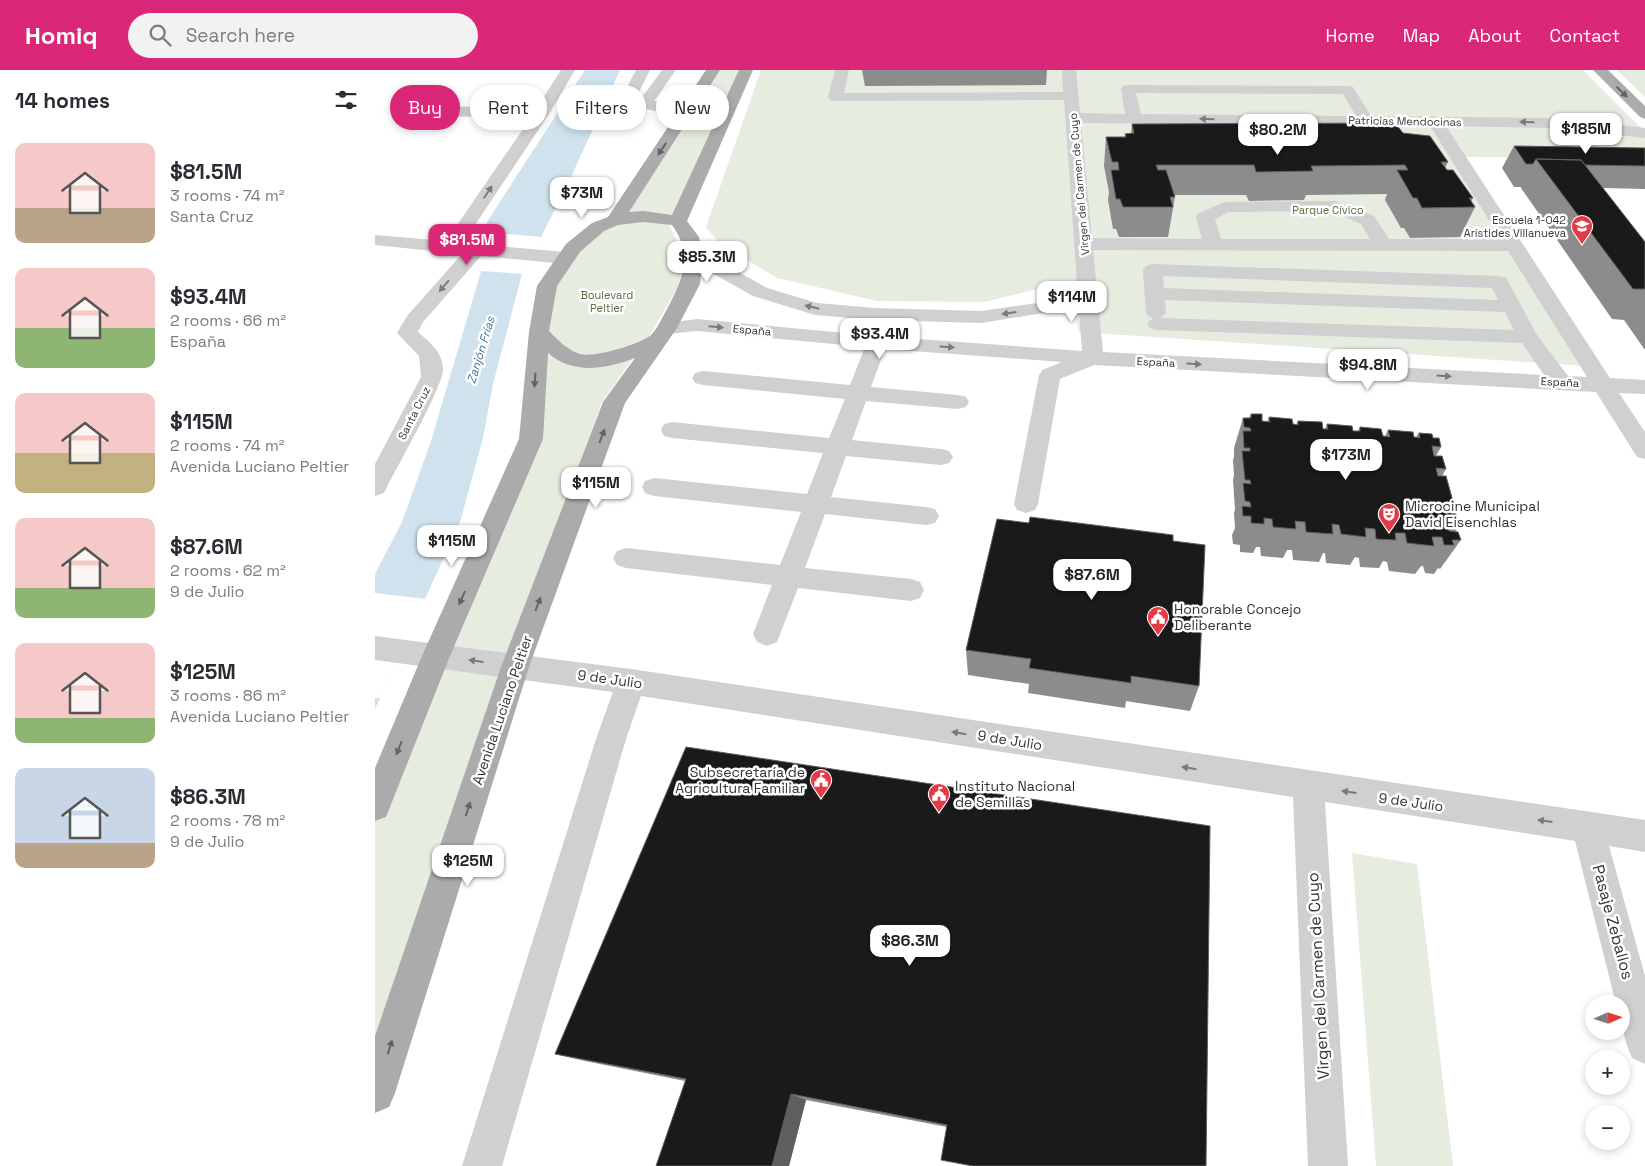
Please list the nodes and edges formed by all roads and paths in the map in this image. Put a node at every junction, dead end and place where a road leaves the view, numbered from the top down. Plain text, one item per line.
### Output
1 (568, 70) edge
2 (643, 70) edge
3 (669, 70) edge
4 (713, 70) edge
5 (746, 70) edge
6 (842, 70) edge
7 (1069, 70) edge
8 (1600, 70) edge
9 (636, 85) edge
10 (704, 85) edge
11 (1072, 96) junction
12 (646, 103) edge
13 (547, 104) edge
14 (1645, 114) edge
15 (1074, 118) junction
16 (1134, 119) junction
17 (1366, 121) junction
18 (1435, 122) junction
19 (530, 130) edge
20 (675, 130) edge
21 (1645, 133) edge
22 (615, 220) junction
23 (678, 221) junction
24 (375, 240) edge
25 (1085, 244) junction
26 (1213, 244) junction
27 (1383, 245) junction
28 (1514, 245) junction
29 (451, 247) junction
30 (481, 250) junction
31 (694, 255) junction
32 (565, 258) junction
33 (1087, 284) junction
34 (1157, 324) junction
35 (539, 332) junction
36 (662, 334) junction
37 (1528, 337) junction
38 (877, 342) junction
39 (1093, 358) junction
40 (1159, 362) junction
41 (703, 378) dead end
42 (1561, 382) junction
43 (1603, 385) junction
44 (1645, 387) edge
45 (858, 392) junction
46 (958, 402) dead end
47 (672, 430) dead end
48 (837, 447) junction
49 (1645, 451) edge
50 (941, 457) dead end
51 (375, 487) edge
52 (654, 487) dead end
53 (816, 504) junction
54 (1026, 504) dead end
55 (926, 516) dead end
56 (626, 558) dead end
57 (789, 576) junction
58 (911, 590) dead end
59 (767, 634) dead end
60 (389, 649) edge
61 (437, 656) junction
62 (515, 666) junction
63 (631, 682) junction
64 (1308, 786) junction
65 (375, 806) edge
66 (1589, 828) junction
67 (1645, 836) edge
68 (1645, 1045) edge
69 (375, 1093) edge
70 (483, 1166) edge
71 (1328, 1166) edge

1 - 13 street
2 - 9 street
3 - 12 street
4 - 10 main road
5 - 23 main road
6 - 11 street
7 - 11 street, Virgen del Carmen de Cuyo
8 -> 14 main road
11 - 15 street, Virgen del Carmen de Cuyo
15 - 16 street, Patricias Mendocinas
15 - 25 street, Virgen del Carmen de Cuyo
17 -> 16 street, Patricias Mendocinas
16 - 17 street
17 - 18 street, Patricias Mendocinas
21 -> 18 street, Patricias Mendocinas
18 - 28 street
29 -> 19 street
20 -> 22 main road
22 - 23 main road
22 - 32 main road
23 - 31 main road
24 - 29 street
25 - 26 street
25 - 33 street, Virgen del Carmen de Cuyo
26 - 27 street
26 - 27 street
27 - 28 street
28 - 43 street
29 - 30 street
30 - 32 street
30 -> 51 street, Santa Cruz
33 -> 31 street
31 - 36 main road
32 - 35 main road
33 - 39 street, Virgen del Carmen de Cuyo
34 - 37 street
34 - 37 street
34 - 40 street
35 - 36 main road
35 -> 61 main road
36 -> 38 street, España
62 -> 36 main road, Avenida Luciano Peltier
37 - 42 street
38 -> 39 street, España
38 - 45 street
39 - 40 street, España
39 - 54 street
40 -> 42 street, España
41 - 45 street
42 - 43 street, España
43 - 44 street, España
43 - 49 street
45 - 46 street
45 - 48 street
47 - 48 street
48 - 50 street
48 - 53 street
52 - 53 street
53 - 55 street
53 - 57 street
56 - 57 street
57 - 58 street
57 - 59 street
60 - 61 street, 9 de Julio
62 -> 61 street, 9 de Julio
61 -> 65 main road
62 - 63 street, 9 de Julio
69 -> 62 main road, Avenida Luciano Peltier
64 -> 63 street, 9 de Julio
63 - 70 street
66 -> 64 street, 9 de Julio
64 - 71 street, Virgen del Carmen de Cuyo
66 - 67 street, 9 de Julio
66 - 68 street, Pasaje Zeballos

